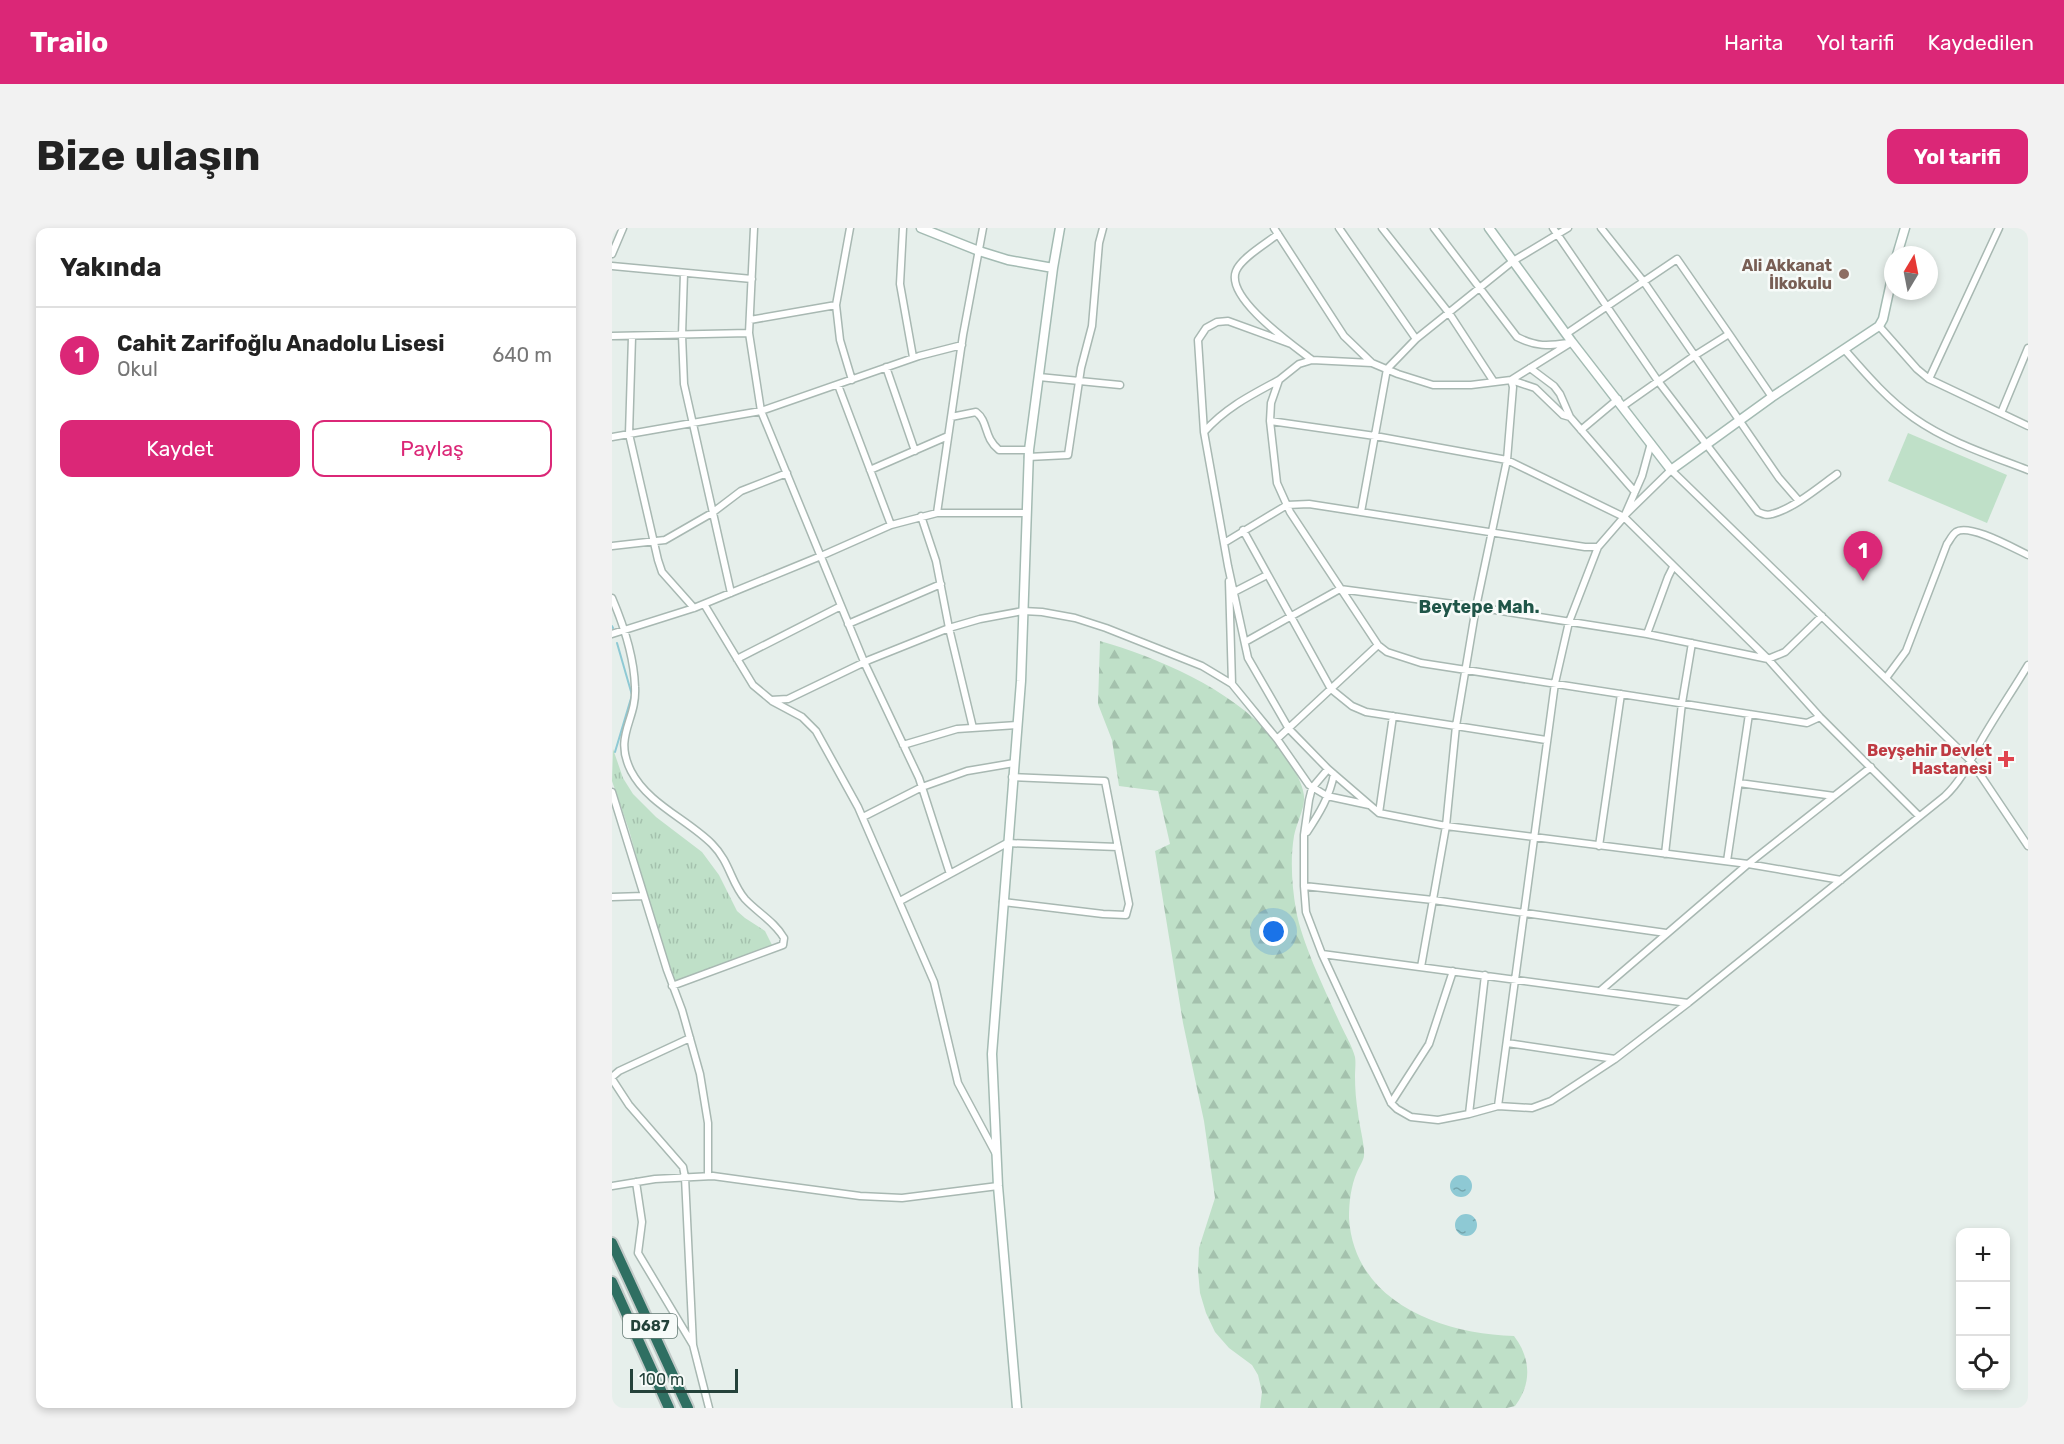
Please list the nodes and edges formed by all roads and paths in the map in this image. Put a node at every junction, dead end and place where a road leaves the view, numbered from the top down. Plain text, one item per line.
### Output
1 (623, 228) edge
2 (754, 228) edge
3 (850, 228) edge
4 (903, 228) edge
5 (921, 228) edge
6 (983, 228) edge
7 (1060, 228) edge
8 (1103, 228) edge
9 (1339, 228) edge
10 (1382, 228) edge
11 (1434, 228) edge
12 (1489, 228) edge
13 (1553, 228) edge
14 (1568, 228) edge
15 (1601, 228) edge
16 (1906, 228) edge
17 (1999, 228) edge
18 (1276, 231) edge
19 (1557, 234) junction
20 (1900, 246) edge
21 (980, 251) junction
22 (612, 254) edge
23 (1513, 261) junction
24 (612, 266) edge
25 (1053, 268) junction
26 (684, 273) junction
27 (752, 279) junction
28 (1644, 282) junction
29 (1481, 288) junction
30 (1887, 300) edge
31 (836, 305) junction
32 (1607, 307) junction
33 (1449, 313) junction
34 (750, 320) junction
35 (1879, 326) junction
36 (750, 333) junction
37 (1729, 334) junction
38 (682, 335) junction
39 (612, 336) edge
40 (632, 337) junction
41 (1569, 338) junction
42 (1416, 339) junction
43 (1291, 344) junction
44 (962, 345) junction
45 (2028, 348) edge
46 (1844, 349) junction
47 (1694, 356) junction
48 (913, 357) junction
49 (1312, 360) junction
50 (1372, 363) junction
51 (886, 368) junction
52 (1530, 368) junction
53 (1387, 369) junction
54 (1038, 377) junction
55 (1929, 379) junction
56 (852, 380) junction
57 (1279, 380) junction
58 (1511, 380) junction
59 (1079, 381) junction
60 (1659, 381) junction
61 (1494, 382) junction
62 (838, 385) junction
63 (1120, 385) dead end
64 (1772, 397) junction
65 (1621, 403) junction
66 (761, 411) junction
67 (2001, 414) junction
68 (951, 417) junction
69 (1570, 417) junction
70 (1740, 420) junction
71 (1270, 421) junction
72 (694, 423) junction
73 (2028, 426) edge
74 (1581, 430) junction
75 (1203, 432) junction
76 (629, 434) junction
77 (948, 436) junction
78 (1375, 436) junction
79 (612, 437) edge
80 (1651, 443) junction
81 (1706, 445) junction
82 (915, 451) junction
83 (1028, 453) junction
84 (1507, 460) junction
85 (870, 470) junction
86 (1671, 470) junction
87 (2028, 470) edge
88 (787, 473) junction
89 (1837, 474) dead end
90 (1635, 492) junction
91 (1799, 501) junction
92 (1287, 505) junction
93 (1361, 512) junction
94 (712, 513) junction
95 (937, 513) junction
96 (1025, 513) junction
97 (921, 516) junction
98 (1624, 517) junction
99 (891, 525) junction
100 (1243, 530) junction
101 (1491, 533) junction
102 (655, 540) junction
103 (1224, 543) junction
104 (612, 546) edge
105 (1598, 547) junction
106 (2028, 555) edge
107 (821, 556) junction
108 (1228, 566) junction
109 (1673, 567) junction
110 (1267, 575) junction
111 (941, 584) junction
112 (1340, 589) junction
113 (1234, 592) junction
114 (731, 593) junction
115 (612, 598) edge
116 (704, 604) junction
117 (841, 606) junction
118 (1476, 607) junction
119 (694, 608) junction
120 (1023, 610) junction
121 (1822, 616) junction
122 (1290, 617) junction
123 (1569, 622) junction
124 (848, 624) junction
125 (950, 628) junction
126 (625, 629) junction
127 (612, 634) edge
128 (1647, 634) junction
129 (1245, 642) junction
130 (1692, 643) junction
131 (1378, 645) junction
132 (737, 658) junction
133 (1768, 659) junction
134 (865, 664) junction
135 (2028, 665) edge
136 (1466, 669) junction
137 (1886, 678) junction
138 (1555, 683) junction
139 (1232, 684) junction
140 (1331, 689) junction
141 (1621, 694) junction
142 (771, 700) junction
143 (1682, 703) junction
144 (1749, 714) junction
145 (1393, 716) junction
146 (1820, 717) junction
147 (1017, 725) junction
148 (1456, 726) junction
149 (973, 728) junction
150 (1289, 729) junction
151 (1277, 739) junction
152 (1546, 740) junction
153 (903, 745) junction
154 (1971, 760) junction
155 (1014, 763) junction
156 (1871, 767) junction
157 (1331, 771) junction
158 (1012, 777) junction
159 (1738, 783) junction
160 (922, 787) junction
161 (1312, 788) junction
162 (612, 792) edge
163 (1327, 796) junction
164 (1834, 796) junction
165 (1369, 805) junction
166 (1379, 813) junction
167 (1919, 816) junction
168 (863, 818) junction
169 (1446, 826) junction
170 (1304, 835) junction
171 (1533, 838) junction
172 (1007, 843) junction
173 (1599, 846) junction
174 (2028, 846) edge
175 (1118, 847) junction
176 (1665, 854) junction
177 (1727, 861) junction
178 (1748, 864) junction
179 (950, 874) junction
180 (1840, 880) junction
181 (1304, 886) junction
182 (644, 896) junction
183 (612, 897) edge
184 (1432, 900) junction
185 (900, 901) junction
186 (1003, 903) junction
187 (1524, 914) junction
188 (1666, 933) junction
189 (1322, 954) junction
190 (1421, 967) junction
191 (1453, 971) junction
192 (1485, 975) junction
193 (1515, 980) junction
194 (672, 986) junction
195 (1600, 991) junction
196 (1688, 1003) junction
197 (690, 1038) junction
198 (1507, 1043) junction
199 (1615, 1059) junction
200 (612, 1078) edge
201 (1391, 1103) junction
202 (1497, 1106) junction
203 (1468, 1114) junction
204 (996, 1154) junction
205 (685, 1176) junction
206 (708, 1176) junction
207 (636, 1182) junction
208 (612, 1186) edge
209 (998, 1186) junction
210 (612, 1243) edge
211 (612, 1282) edge
212 (693, 1345) junction
213 (669, 1408) edge
214 (688, 1408) edge
215 (710, 1408) edge
216 (1017, 1408) edge

1 - 22 street
2 - 27 street
3 - 31 street
4 - 48 street
5 - 21 street
6 - 21 street
7 - 25 street
8 - 59 street
9 - 42 street
10 - 33 street
11 - 29 street
12 - 23 street
13 - 19 street
14 - 19 street
15 - 28 street
16 - 20 street
17 - 55 street
18 - 43 street
18 - 50 street
19 - 23 street
19 - 32 street
21 - 25 street
21 - 44 street
23 - 29 street
23 - 41 street
24 - 26 street
25 - 54 street
26 - 27 street
26 - 38 street
27 - 34 street
28 - 32 street
28 - 37 street
28 - 47 street
29 - 33 street
29 - 41 street
30 - 35 street
31 - 34 street
31 - 56 street
32 - 41 street
32 - 60 street
33 - 42 street
33 - 61 street
34 - 36 street
35 - 46 street
35 - 55 street
36 - 38 street
36 - 66 street
37 - 47 street
37 - 64 street
38 - 40 street
38 - 72 street
39 - 40 street
40 - 76 street
41 - 52 street
41 - 65 street
42 - 53 street
43 - 49 street
43 - 75 street
44 - 48 street
44 - 68 street
45 - 67 street
46 - 64 street
46 - 87 street
47 - 60 street
47 - 70 street
48 - 51 street
49 - 50 street
49 - 57 street
50 - 53 street
51 - 56 street
51 - 82 street
52 - 58 street
52 - 69 street
53 - 61 street
53 - 78 street
54 - 59 street
54 - 83 street
55 - 67 street
56 - 62 street
57 - 71 street
57 - 75 street
58 - 61 street
58 - 69 street
58 - 84 street
59 - 63 street
59 - 83 street
60 - 65 street
60 - 81 street
62 - 66 street
62 - 85 street
64 - 70 street
65 - 74 street
65 - 80 street
66 - 72 street
66 - 88 street
67 - 73 street
68 - 77 street
68 - 83 street
69 - 74 street
70 - 81 street
70 - 91 street
71 - 78 street
71 - 92 street
72 - 76 street
72 - 94 street
74 - 90 street
75 - 103 street
76 - 79 street
76 - 102 street
77 - 82 street
77 - 95 street
78 - 84 street
78 - 93 street
80 - 86 street
80 - 90 street
81 - 86 street
81 - 91 street
82 - 85 street
83 - 96 street
84 - 98 street
84 - 101 street
85 - 99 street
86 - 98 street
86 - 121 street
88 - 94 street
88 - 107 street
89 - 91 street
90 - 98 street
92 - 93 street
92 - 100 street
92 - 112 street
93 - 101 street
94 - 102 street
94 - 114 street
95 - 96 street
95 - 97 street
96 - 120 street
97 - 99 street
97 - 111 street
98 - 105 street
98 - 109 street
99 - 107 street
100 - 103 street
100 - 110 street
101 - 105 street
101 - 118 street
102 - 104 street
102 - 119 street
103 - 108 street
105 - 123 street
106 - 137 street
107 - 114 street
107 - 117 street
108 - 113 street
108 - 139 street
109 - 128 street
109 - 133 street
110 - 113 street
110 - 122 street
111 - 124 street
111 - 125 street
112 - 118 street
112 - 122 street
112 - 131 street
113 - 129 street
114 - 116 street
115 - 126 street
116 - 119 street
116 - 132 street
117 - 124 street
117 - 132 street
118 - 123 street
118 - 136 street
119 - 126 street
120 - 125 street
120 - 139 street
120 - 147 street
121 - 133 street
121 - 137 street
122 - 129 street
122 - 140 street
123 - 128 street
123 - 138 street
124 - 134 street
125 - 134 street
125 - 149 street
126 - 127 street
126 - 194 street
128 - 130 street
129 - 150 street
130 - 133 street
130 - 143 street
131 - 136 street
131 - 140 street
132 - 142 street
133 - 146 street
134 - 142 street
134 - 153 street
135 - 154 street
136 - 138 street
136 - 148 street
137 - 154 street
138 - 141 street
138 - 152 street
139 - 151 street
140 - 145 street
140 - 150 street
141 - 143 street
141 - 173 street
142 - 168 street
143 - 144 street
143 - 176 street
144 - 146 street
144 - 159 street
145 - 148 street
145 - 166 street
146 - 156 street
147 - 149 street
147 - 155 street
148 - 152 street
148 - 169 street
149 - 153 street
150 - 151 street
150 - 157 street
151 - 161 street
152 - 171 street
153 - 160 street
154 - 167 street
154 - 174 street
155 - 158 street
155 - 160 street
156 - 164 street
156 - 167 street
157 - 161 street
157 - 163 street
157 - 165 street
158 - 172 street
158 - 175 street
159 - 164 street
159 - 177 street
160 - 168 street
160 - 179 street
161 - 163 street
161 - 170 street
162 - 182 street
163 - 165 street
163 - 170 street
164 - 178 street
165 - 166 street
166 - 169 street
167 - 180 street
168 - 185 street
169 - 171 street
169 - 184 street
170 - 181 street
171 - 173 street
171 - 187 street
172 - 175 street
172 - 179 street
172 - 186 street
173 - 176 street
175 - 186 street
176 - 177 street
177 - 178 street
178 - 180 street
178 - 188 street
179 - 185 street
180 - 196 street
181 - 184 street
181 - 189 street
182 - 183 street
182 - 194 street
184 - 187 street
184 - 190 street
185 - 204 street
186 - 204 street
187 - 188 street
187 - 193 street
188 - 195 street
189 - 190 street
189 - 201 street
190 - 191 street
191 - 192 street
191 - 201 street
192 - 193 street
192 - 203 street
193 - 195 street
193 - 198 street
194 - 197 street
195 - 196 street
196 - 199 street
197 - 200 street
197 - 206 street
198 - 199 street
198 - 202 street
199 - 202 street
200 - 205 street
201 - 203 street
202 - 203 street
204 - 209 street
205 - 206 street
205 - 207 street
205 - 212 street
206 - 209 street
207 - 208 street
207 - 212 street
209 - 216 street
210 - 214 highway, D687
211 - 213 highway, D687
212 - 215 street

